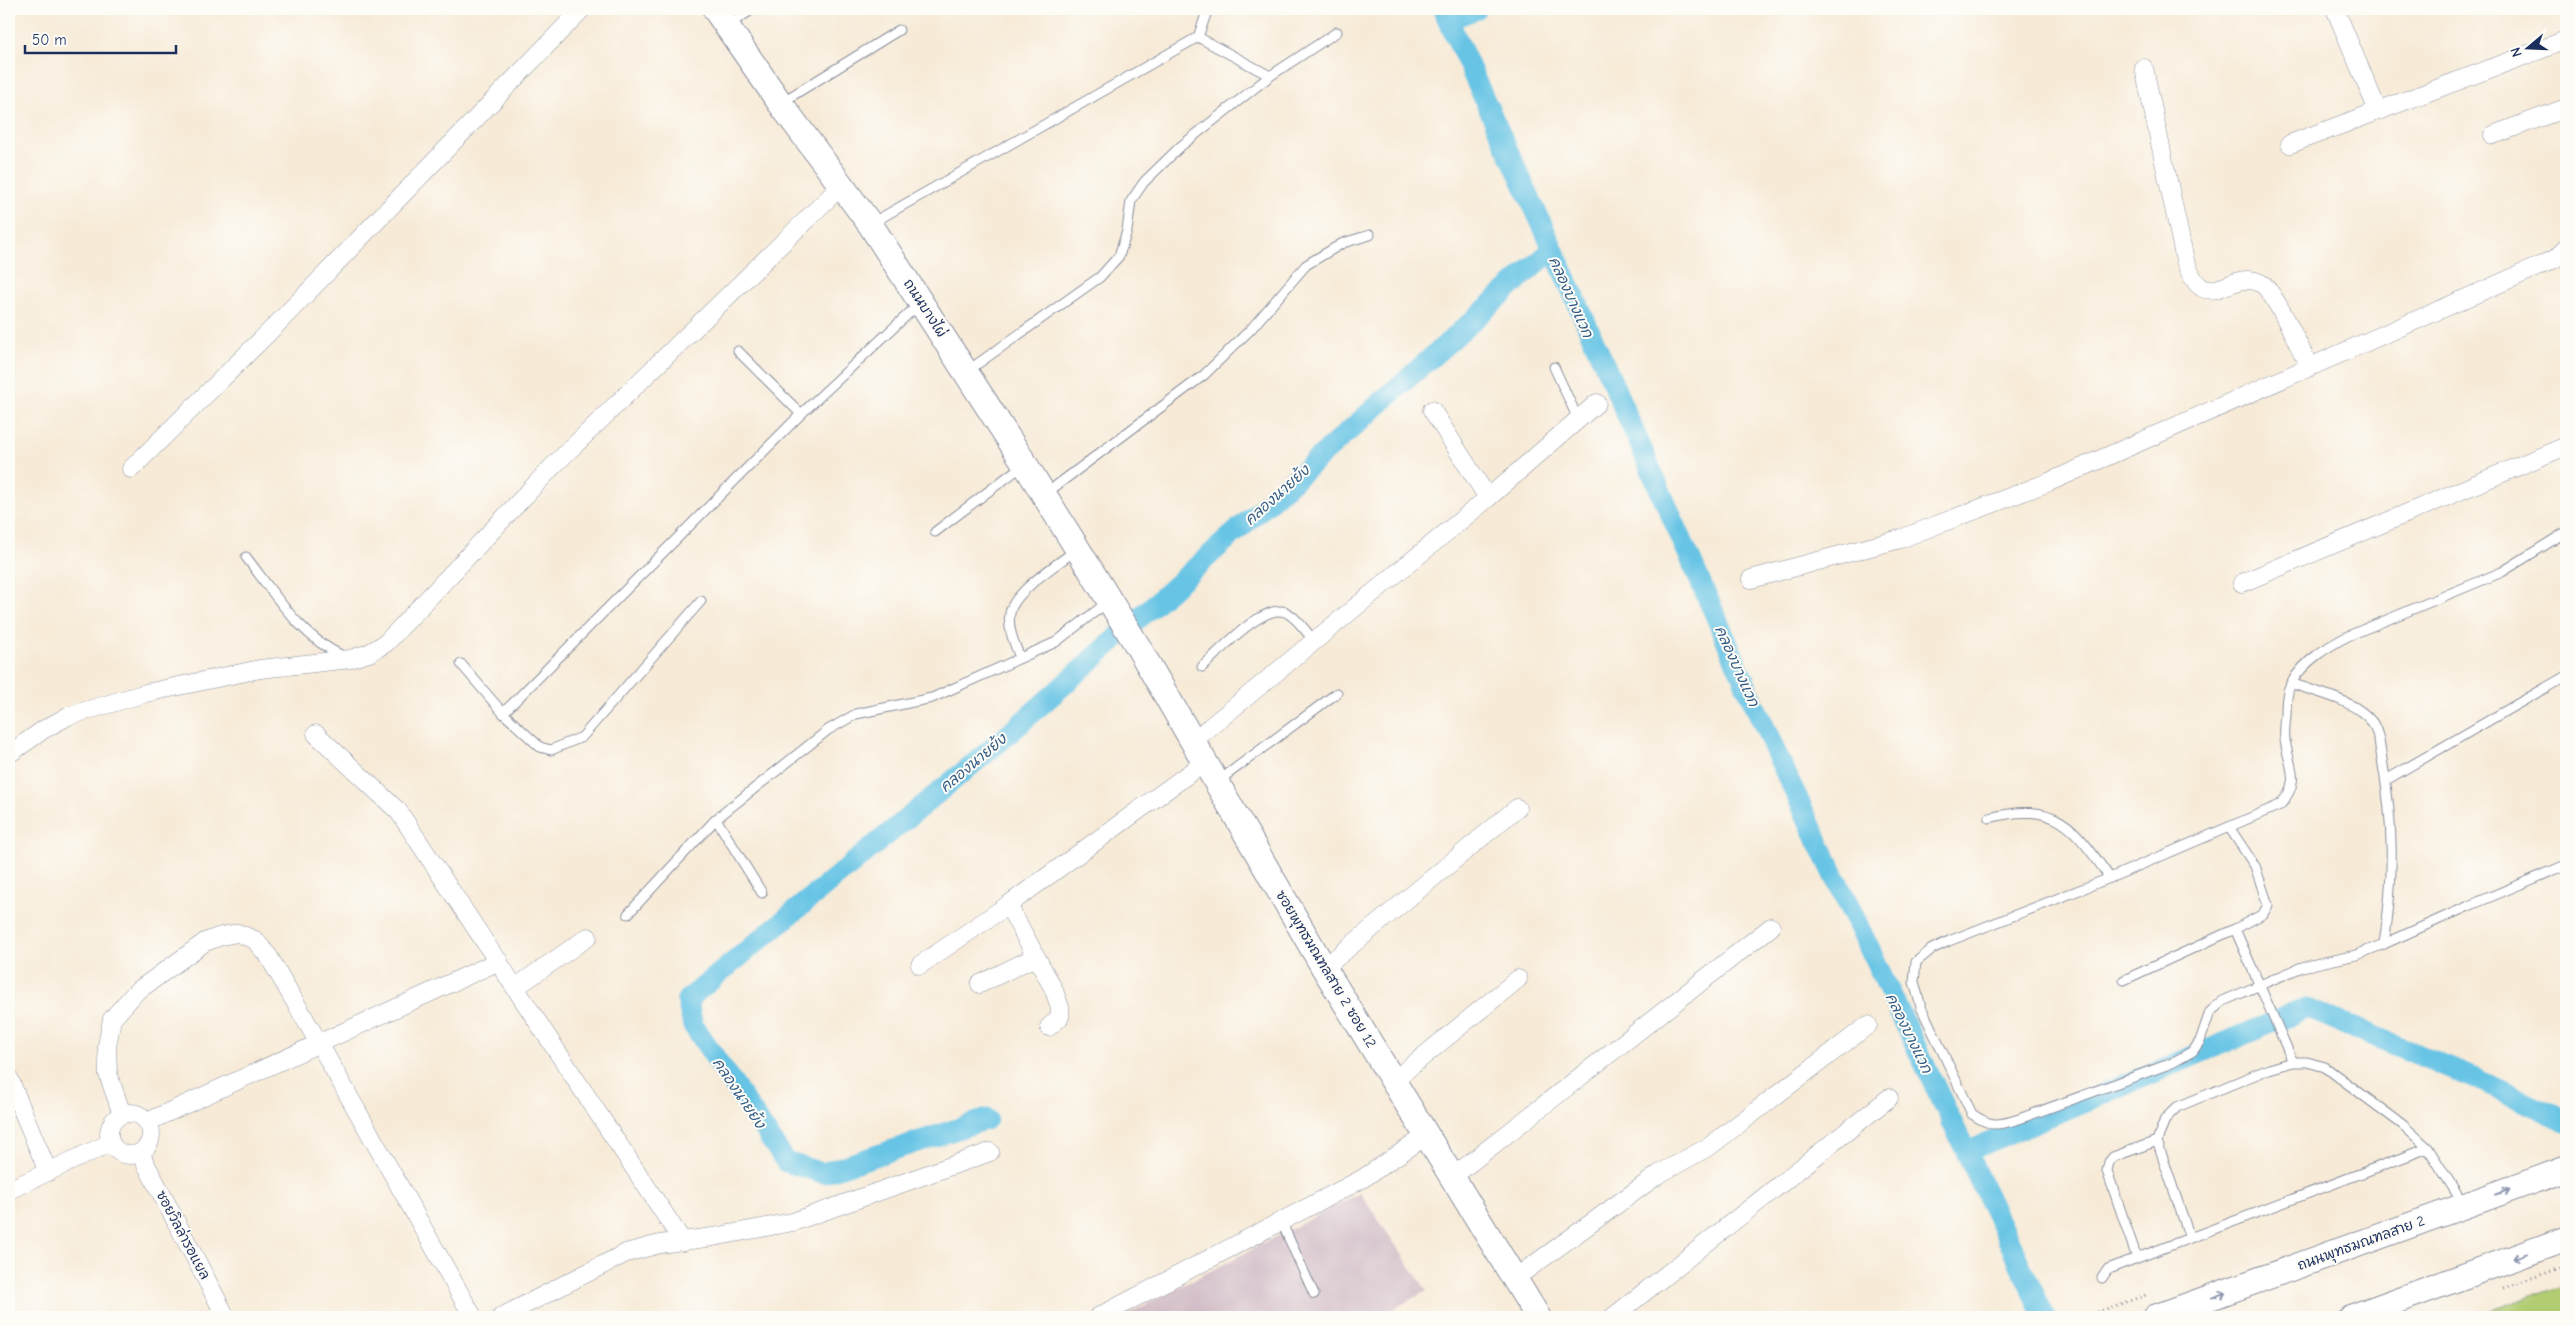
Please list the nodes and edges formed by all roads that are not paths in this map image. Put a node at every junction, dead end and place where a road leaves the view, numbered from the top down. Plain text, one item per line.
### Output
1 (582, 9) edge
2 (753, 9) edge
3 (1208, 9) edge
4 (2335, 9) edge
5 (720, 17) edge
6 (899, 30) dead end
7 (1337, 32) dead end
8 (1198, 37) junction
9 (2566, 40) edge
10 (2144, 68) dead end
11 (1270, 76) junction
12 (780, 103) junction
13 (2566, 108) edge
14 (2378, 112) junction
15 (2493, 135) dead end
16 (2290, 144) dead end
17 (842, 185) junction
18 (870, 224) junction
19 (1370, 235) dead end
20 (2566, 248) edge
21 (921, 302) junction
22 (738, 351) dead end
23 (2310, 367) junction
24 (1554, 368) dead end
25 (966, 372) junction
26 (1597, 403) dead end
27 (1432, 410) dead end
28 (801, 414) junction
29 (1578, 419) junction
30 (2566, 446) edge
31 (1024, 464) junction
32 (131, 469) dead end
33 (1044, 495) junction
34 (1488, 498) junction
35 (935, 532) dead end
36 (2566, 532) edge
37 (1078, 549) junction
38 (246, 557) dead end
39 (1751, 579) dead end
40 (2242, 583) dead end
41 (701, 601) dead end
42 (1115, 609) junction
43 (1315, 642) junction
44 (1020, 658) junction
45 (350, 659) junction
46 (462, 664) dead end
47 (1202, 667) dead end
48 (2566, 676) edge
49 (2291, 683) junction
50 (1337, 692) dead end
51 (503, 713) junction
52 (316, 734) dead end
53 (1193, 741) junction
54 (9, 754) edge
55 (1211, 772) junction
56 (2386, 780) junction
57 (1517, 808) dead end
58 (1989, 818) dead end
59 (716, 819) junction
60 (2229, 827) junction
61 (2566, 865) edge
62 (2110, 878) junction
63 (762, 893) dead end
64 (1008, 905) junction
65 (628, 914) dead end
66 (1771, 927) dead end
67 (2235, 929) junction
68 (588, 937) dead end
69 (2384, 944) junction
70 (1035, 957) junction
71 (499, 961) junction
72 (920, 965) dead end
73 (1324, 968) junction
74 (1518, 979) dead end
75 (2124, 980) dead end
76 (980, 984) dead end
77 (2259, 984) junction
78 (516, 987) junction
79 (1868, 1024) dead end
80 (1049, 1027) dead end
81 (320, 1045) junction
82 (2293, 1062) junction
83 (9, 1078) edge
84 (1393, 1081) junction
85 (1889, 1098) dead end
86 (122, 1114) junction
87 (147, 1122) junction
88 (1426, 1136) junction
89 (2157, 1141) junction
90 (110, 1143) junction
91 (2428, 1148) junction
92 (990, 1152) dead end
93 (140, 1153) junction
94 (2566, 1169) edge
95 (48, 1172) junction
96 (1452, 1178) junction
97 (9, 1190) edge
98 (2464, 1206) junction
99 (1281, 1221) junction
100 (2190, 1238) junction
101 (2566, 1239) edge
102 (683, 1242) junction
103 (2137, 1258) junction
104 (2102, 1278) dead end
105 (1514, 1280) junction
106 (1314, 1294) dead end
107 (226, 1317) edge
108 (473, 1317) edge
109 (502, 1317) edge
110 (1098, 1317) edge
111 (1538, 1317) edge
112 (1613, 1317) edge
113 (2156, 1317) edge
114 (2352, 1317) edge

1 - 32 street
2 - 5 lane
3 - 8 lane
4 - 14 street
5 - 12 street, ถนนบางไผ่
6 - 12 lane
7 - 11 lane
8 - 11 lane
8 - 18 lane
9 - 14 street
10 - 23 street
11 - 25 lane
12 - 17 street, ถนนบางไผ่
13 - 15 street
14 - 16 street
17 - 18 street, ถนนบางไผ่
17 - 45 street
18 - 21 street, ถนนบางไผ่
19 - 33 lane
20 - 23 street
21 - 25 street, ถนนบางไผ่
21 - 28 lane
22 - 28 lane
23 - 39 street
24 - 29 lane
25 - 31 street, ถนนบางไผ่
26 - 29 street
27 - 34 street
28 - 51 lane
29 - 34 street
30 - 40 street
31 - 33 street, ถนนบางไผ่
31 - 35 lane
33 - 37 street, ถนนบางไผ่
34 - 43 street
36 - 49 lane
37 - 42 street, ถนนบางไผ่
37 - 44 lane
38 - 45 lane
41 - 51 lane
42 - 44 lane
42 - 53 street, ซอยพุทธมณฑลสาย 2 ซอย 12
43 - 47 lane
43 - 53 street
44 - 59 lane
45 - 54 street
46 - 51 lane
48 - 56 lane
49 - 56 lane
49 - 60 lane
50 - 55 lane
52 - 71 street
53 - 55 street, ซอยพุทธมณฑลสาย 2 ซอย 12
55 - 64 street
55 - 73 street, ซอยพุทธมณฑลสาย 2 ซอย 12
56 - 69 lane
57 - 73 street
58 - 62 lane
59 - 63 lane
59 - 65 lane
60 - 62 lane
60 - 67 lane
61 - 69 lane
62 - 77 lane
64 - 70 street
64 - 72 street
66 - 96 street
67 - 75 lane
67 - 77 lane
68 - 78 street
69 - 77 lane
70 - 76 street
70 - 80 street
71 - 78 street
71 - 81 street
73 - 84 street, ซอยพุทธมณฑลสาย 2 ซอย 12
74 - 84 street
77 - 82 lane
78 - 102 street
79 - 105 street
81 - 86 street
81 - 87 street
81 - 108 street
82 - 89 lane
82 - 91 lane
83 - 95 street
84 - 88 street, ซอยพุทธมณฑลสาย 2 ซอย 12
85 - 112 street
86 - 87 street
86 - 90 street
87 - 93 street
88 - 96 street, ซอยพุทธมณฑลสาย 2 ซอย 12
88 - 99 street
89 - 100 lane
89 - 103 lane
90 - 93 street
90 - 95 street
91 - 98 lane
91 - 100 lane
92 - 102 street
93 - 107 street, ซอยวิลล่ารอแยล
98 -> 94 street, ถนนพุทธมณฑลสาย 2
95 - 97 street
96 - 105 street, ซอยพุทธมณฑลสาย 2 ซอย 12
113 -> 98 street, ถนนพุทธมณฑลสาย 2
99 - 106 lane
99 - 110 street
100 - 103 lane
101 -> 114 street
102 - 109 street
103 - 104 lane
105 - 111 street, ซอยพุทธมณฑลสาย 2 ซอย 12

